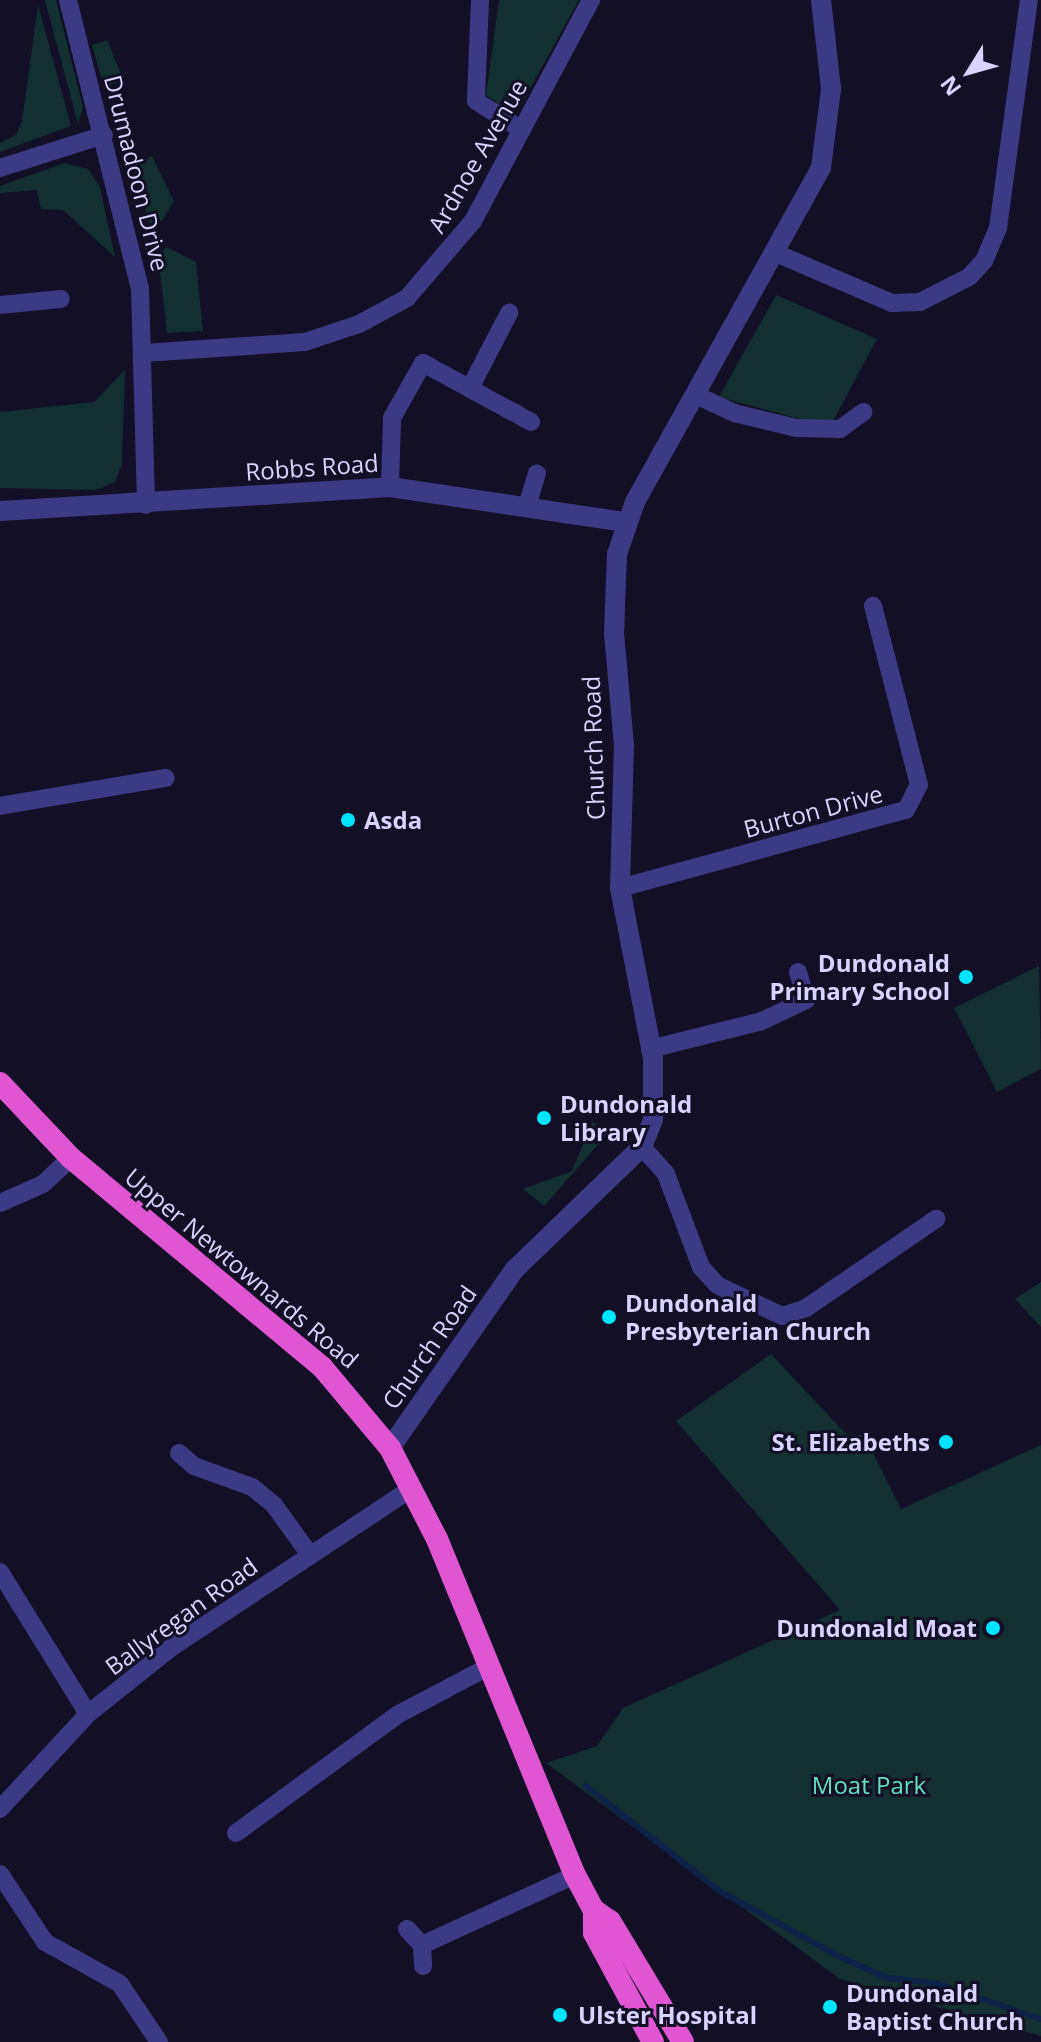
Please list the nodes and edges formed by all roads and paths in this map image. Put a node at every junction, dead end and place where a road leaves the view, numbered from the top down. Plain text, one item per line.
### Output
1 (68, 0) edge
2 (480, 0) edge
3 (591, 0) edge
4 (821, 0) edge
5 (1029, 0) edge
6 (522, 130) junction
7 (104, 135) junction
8 (0, 168) edge
9 (778, 254) junction
10 (61, 299) dead end
11 (0, 305) edge
12 (509, 313) dead end
13 (144, 353) junction
14 (470, 388) junction
15 (696, 395) junction
16 (863, 412) dead end
17 (531, 422) dead end
18 (537, 473) dead end
19 (390, 487) junction
20 (146, 505) junction
21 (527, 506) junction
22 (0, 511) edge
23 (625, 522) junction
24 (873, 606) dead end
25 (166, 778) dead end
26 (0, 806) edge
27 (620, 888) junction
28 (798, 972) dead end
29 (650, 1049) junction
30 (0, 1083) edge
31 (642, 1147) junction
32 (71, 1158) junction
33 (0, 1203) edge
34 (936, 1219) dead end
35 (390, 1448) junction
36 (179, 1453) dead end
37 (412, 1488) junction
38 (310, 1555) junction
39 (0, 1572) edge
40 (486, 1668) junction
41 (88, 1714) junction
42 (0, 1809) edge
43 (236, 1833) dead end
44 (0, 1874) edge
45 (575, 1875) junction
46 (594, 1910) junction
47 (407, 1929) dead end
48 (422, 1945) junction
49 (423, 1966) dead end
50 (159, 2042) edge
51 (653, 2042) edge
52 (683, 2042) edge

1 - 7 street, Drumadoon Drive
2 - 6 street
3 - 6 street, Ardnoe Avenue
4 - 9 street, Church Road
5 - 9 street
6 - 13 street, Ardnoe Avenue
7 - 8 street
7 - 13 street, Drumadoon Drive
9 - 15 street, Church Road
10 - 11 street
12 - 14 street
13 - 20 street, Drumadoon Drive
14 - 17 street
14 - 19 street
15 - 16 street
15 - 23 street, Church Road
18 - 21 street
19 - 20 street, Robbs Road
19 - 21 street, Robbs Road
20 - 22 street, Robbs Road
21 - 23 street, Robbs Road
23 - 27 street, Church Road
24 - 27 street, Burton Drive
25 - 26 street
27 - 29 street, Church Road
28 - 29 street
29 - 31 street, Church Road
30 - 32 highway, Upper Newtownards Road
31 - 34 street
31 - 35 street, Church Road
32 - 33 street
32 - 35 highway, Upper Newtownards Road
35 - 37 highway, Upper Newtownards Road
36 - 38 street
37 - 38 street, Ballyregan Road
37 - 40 highway, Upper Newtownards Road
38 - 41 street, Ballyregan Road
39 - 41 street
40 - 43 street
40 - 45 highway, Upper Newtownards Road
41 - 42 street, Ballyregan Road
44 - 50 street
45 - 46 highway, Upper Newtownards Road
45 - 48 street
46 - 51 highway, Upper Newtownards Road
46 - 52 highway, Upper Newtownards Road
47 - 48 street
48 - 49 street

